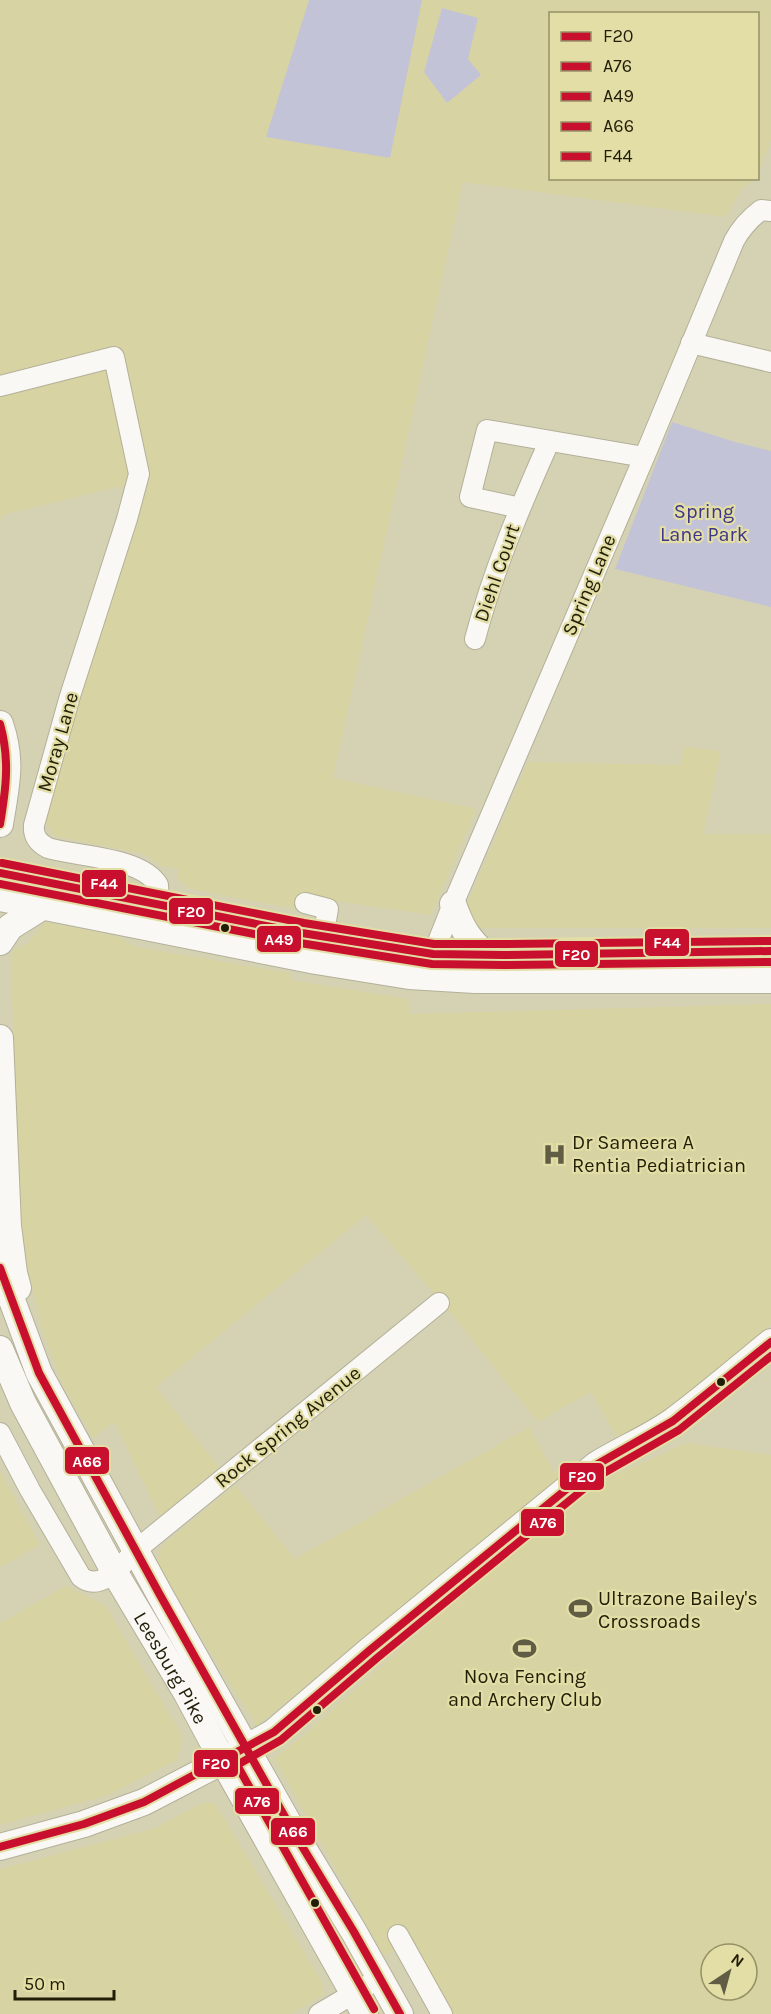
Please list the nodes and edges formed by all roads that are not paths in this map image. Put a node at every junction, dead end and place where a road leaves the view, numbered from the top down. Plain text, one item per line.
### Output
1 (771, 211) edge
2 (691, 343) junction
3 (771, 362) edge
4 (0, 386) edge
5 (549, 442) junction
6 (644, 457) junction
7 (520, 508) junction
8 (475, 639) dead end
9 (0, 724) edge
10 (0, 824) edge
11 (0, 873) edge
12 (0, 898) edge
13 (305, 903) dead end
14 (453, 904) junction
15 (42, 907) junction
16 (157, 917) junction
17 (323, 937) junction
18 (0, 942) edge
19 (771, 951) edge
20 (486, 955) junction
21 (433, 966) junction
22 (771, 980) edge
23 (0, 1038) edge
24 (0, 1268) edge
25 (439, 1303) dead end
26 (771, 1342) edge
27 (0, 1349) edge
28 (39, 1373) junction
29 (0, 1433) edge
30 (136, 1550) junction
31 (115, 1572) junction
32 (247, 1748) junction
33 (223, 1761) junction
34 (0, 1847) edge
35 (398, 1935) dead end
36 (380, 1978) junction
37 (359, 2004) edge
38 (319, 2014) edge
39 (400, 2014) edge
40 (442, 2014) edge

1 - 2 street, Spring Lane
2 - 3 street
2 - 6 street, Spring Lane
4 - 16 street, Moray Lane
5 - 6 street, Diehl Court
5 - 7 street, Diehl Court
5 - 7 street, Diehl Court
6 - 14 street, Spring Lane
7 - 8 street, Diehl Court
9 - 10 main road
11 - 16 main road
12 - 15 main road
13 - 17 street
14 - 20 main road
14 - 21 street, Spring Lane
15 - 16 main road
15 - 18 main road
16 - 17 main road
16 - 21 main road
17 - 21 main road
19 - 20 main road
20 - 21 main road
21 - 22 main road
23 - 28 main road
24 - 28 main road, Leesburg Pike
25 - 30 street, Rock Spring Avenue
26 - 32 main road
27 - 31 main road, Leesburg Pike
28 - 30 main road, Leesburg Pike
29 - 31 street
30 - 31 street, Rock Spring Avenue
30 - 32 main road, Leesburg Pike
31 - 33 main road, Leesburg Pike
32 - 33 main road
32 - 36 main road, Leesburg Pike
33 - 34 main road
33 - 37 main road, Leesburg Pike
35 - 40 street
36 - 37 street
36 - 39 main road, Leesburg Pike
37 - 38 street

